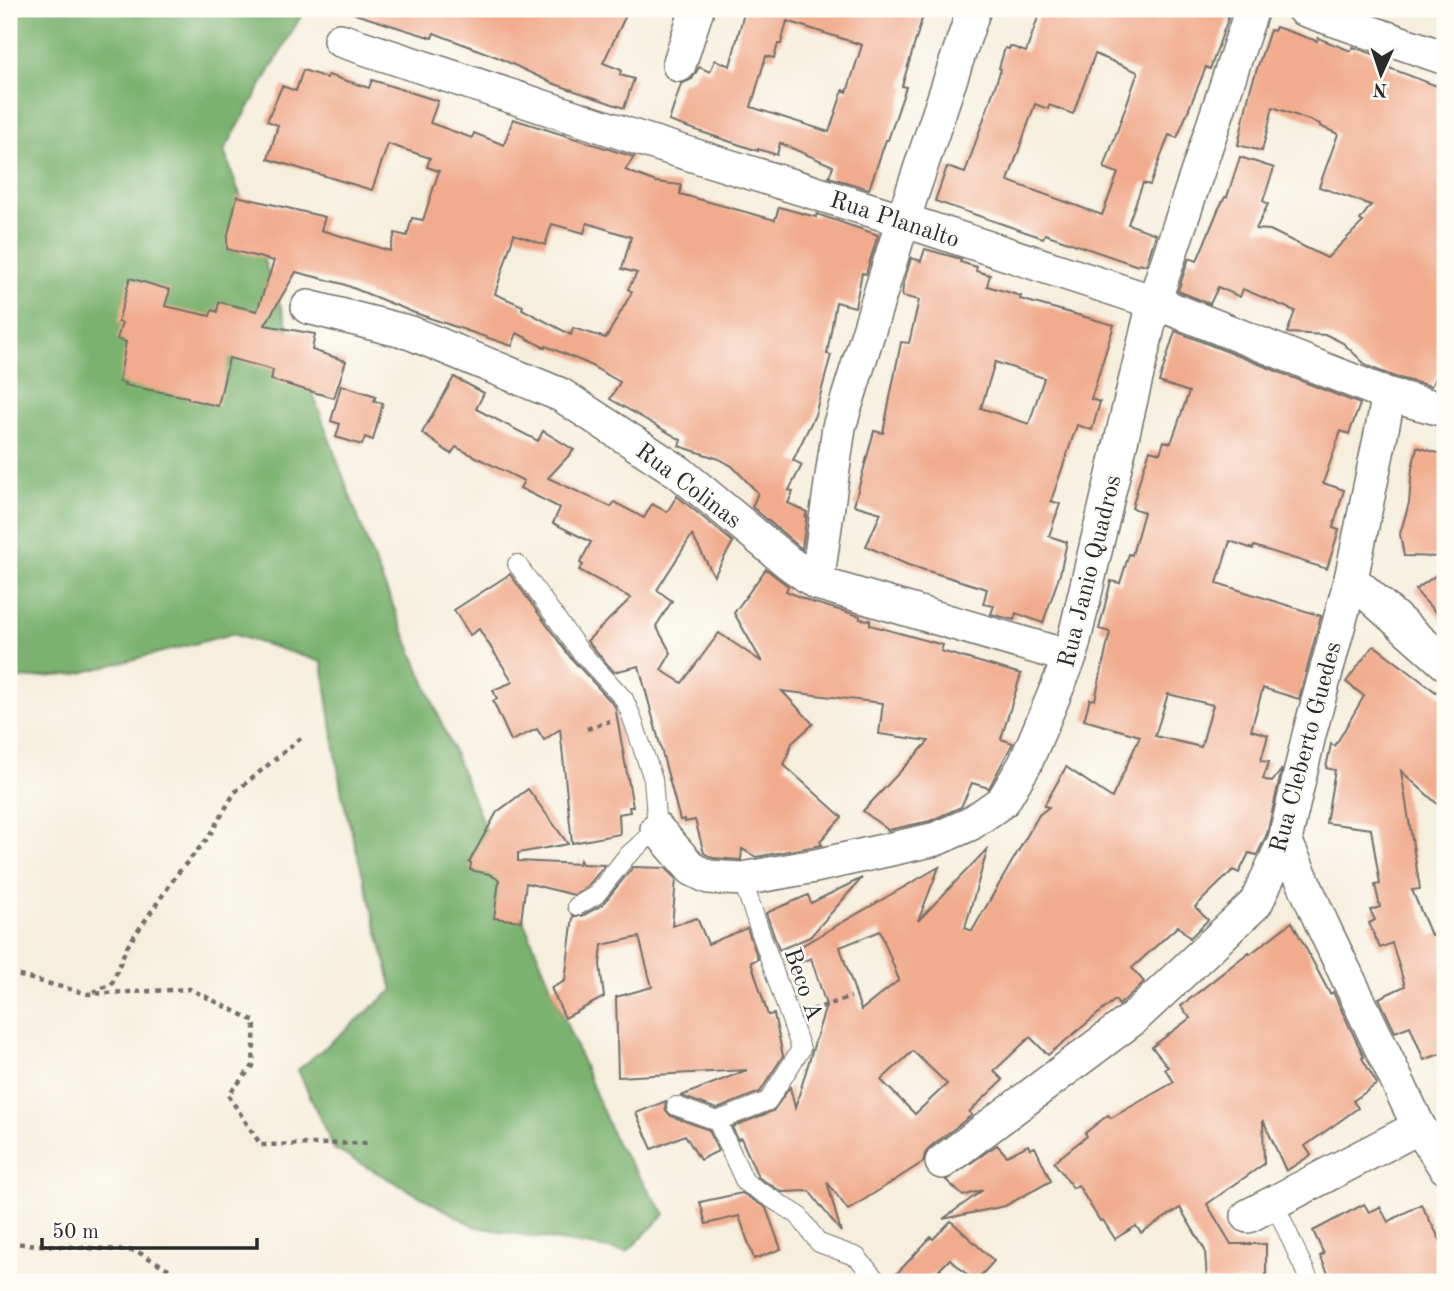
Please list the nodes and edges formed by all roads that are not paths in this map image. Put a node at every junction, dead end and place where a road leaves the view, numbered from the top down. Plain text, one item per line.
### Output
1 (697, 9) edge
2 (974, 9) edge
3 (1252, 9) edge
4 (1303, 9) edge
5 (340, 40) dead end
6 (1445, 58) edge
7 (679, 65) dead end
8 (903, 220) junction
9 (1154, 302) junction
10 (308, 307) dead end
11 (1389, 395) junction
12 (1445, 410) edge
13 (517, 564) dead end
14 (1350, 579) junction
15 (817, 583) junction
16 (1070, 657) junction
17 (1445, 663) edge
18 (657, 829) junction
19 (1285, 840) junction
20 (742, 879) junction
21 (577, 906) dead end
22 (676, 1106) dead end
23 (717, 1121) junction
24 (1419, 1126) junction
25 (942, 1162) dead end
26 (1445, 1167) edge
27 (1261, 1209) joint
28 (878, 1282) edge
29 (1310, 1282) edge

1 - 7 street
2 - 8 street
3 - 9 street, Rua Janio Quadros
4 - 6 street
5 - 8 street, Rua Planalto
8 - 9 street, Rua Planalto
8 - 15 street
9 - 11 street, Rua Planalto
9 - 16 street, Rua Janio Quadros
10 - 15 street, Rua Colinas
11 - 12 street, Rua Planalto
11 - 14 street, Rua Cleberto Guedes
13 - 18 lane
14 - 17 street
14 - 19 street, Rua Cleberto Guedes
15 - 16 street, Rua Colinas
16 - 20 street, Rua Janio Quadros
18 - 20 street, Rua Janio Quadros
18 - 21 lane
19 - 24 street
19 - 25 street, Rua Cleberto Guedes
20 - 23 lane, Beco A
22 - 23 lane
23 - 28 lane
24 - 26 street
24 - 27 street
27 - 29 lane

